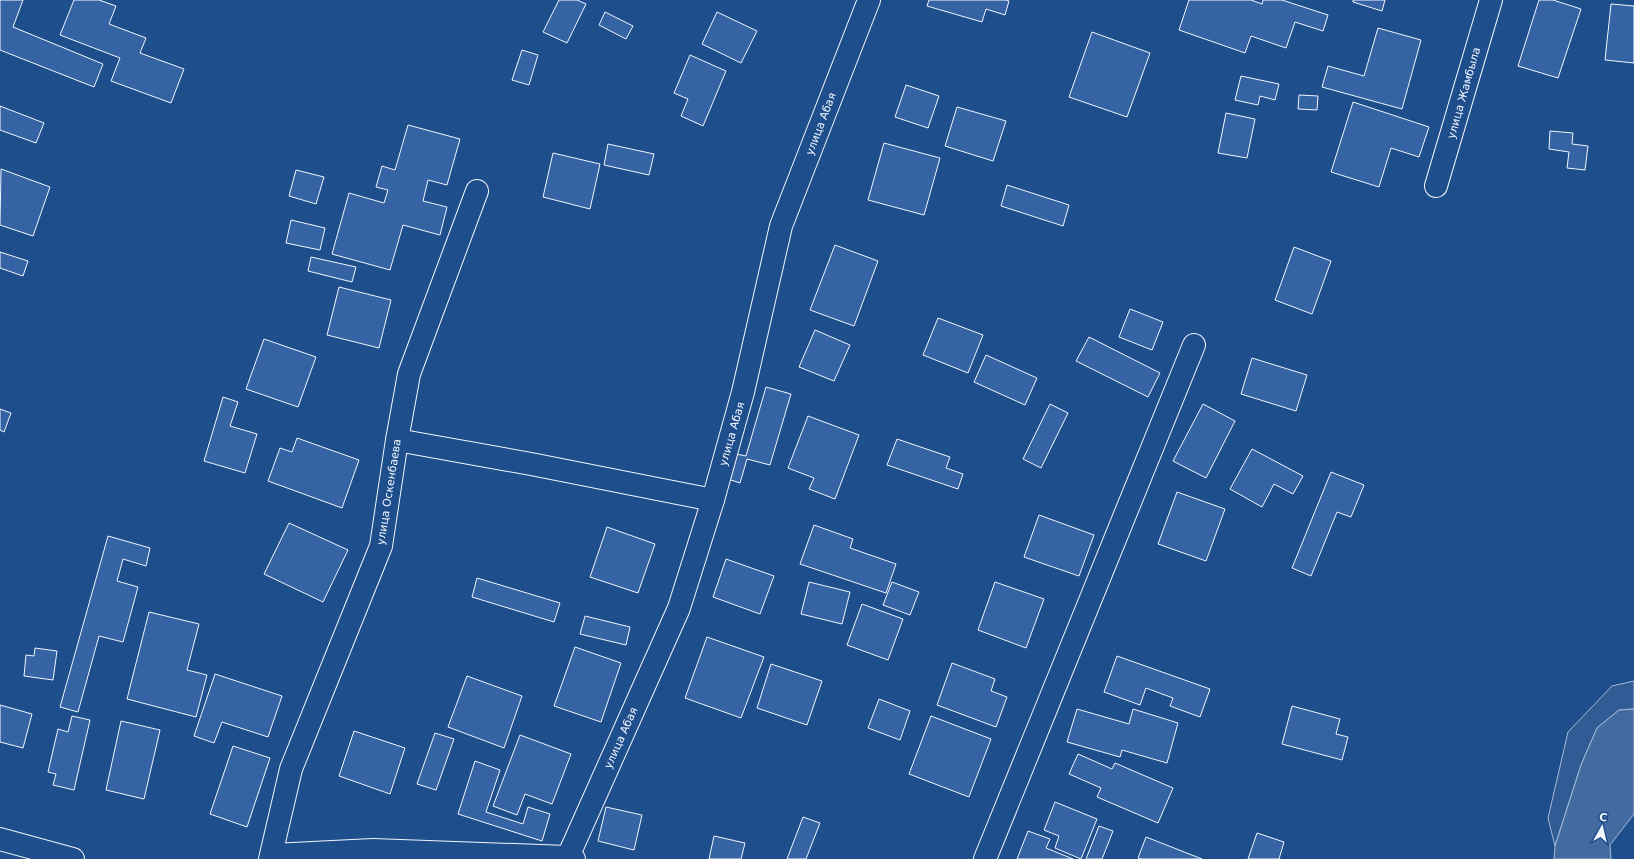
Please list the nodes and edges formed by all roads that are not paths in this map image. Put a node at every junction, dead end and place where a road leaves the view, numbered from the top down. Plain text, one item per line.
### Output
1 (869, 0) edge
2 (1491, 0) edge
3 (1436, 186) dead end
4 (477, 191) dead end
5 (1194, 345) dead end
6 (397, 440) junction
7 (713, 500) junction
8 (0, 839) edge
9 (271, 857) edge
10 (569, 858) edge
11 (73, 859) edge
12 (985, 859) edge

1 - 7 street, улица Абая
2 - 3 street, улица Жамбыла
4 - 6 street, улица Оскенбаева
5 - 12 street
6 - 7 street
6 - 9 street, улица Оскенбаева
7 - 10 street, улица Абая
8 - 11 street
9 - 10 street

